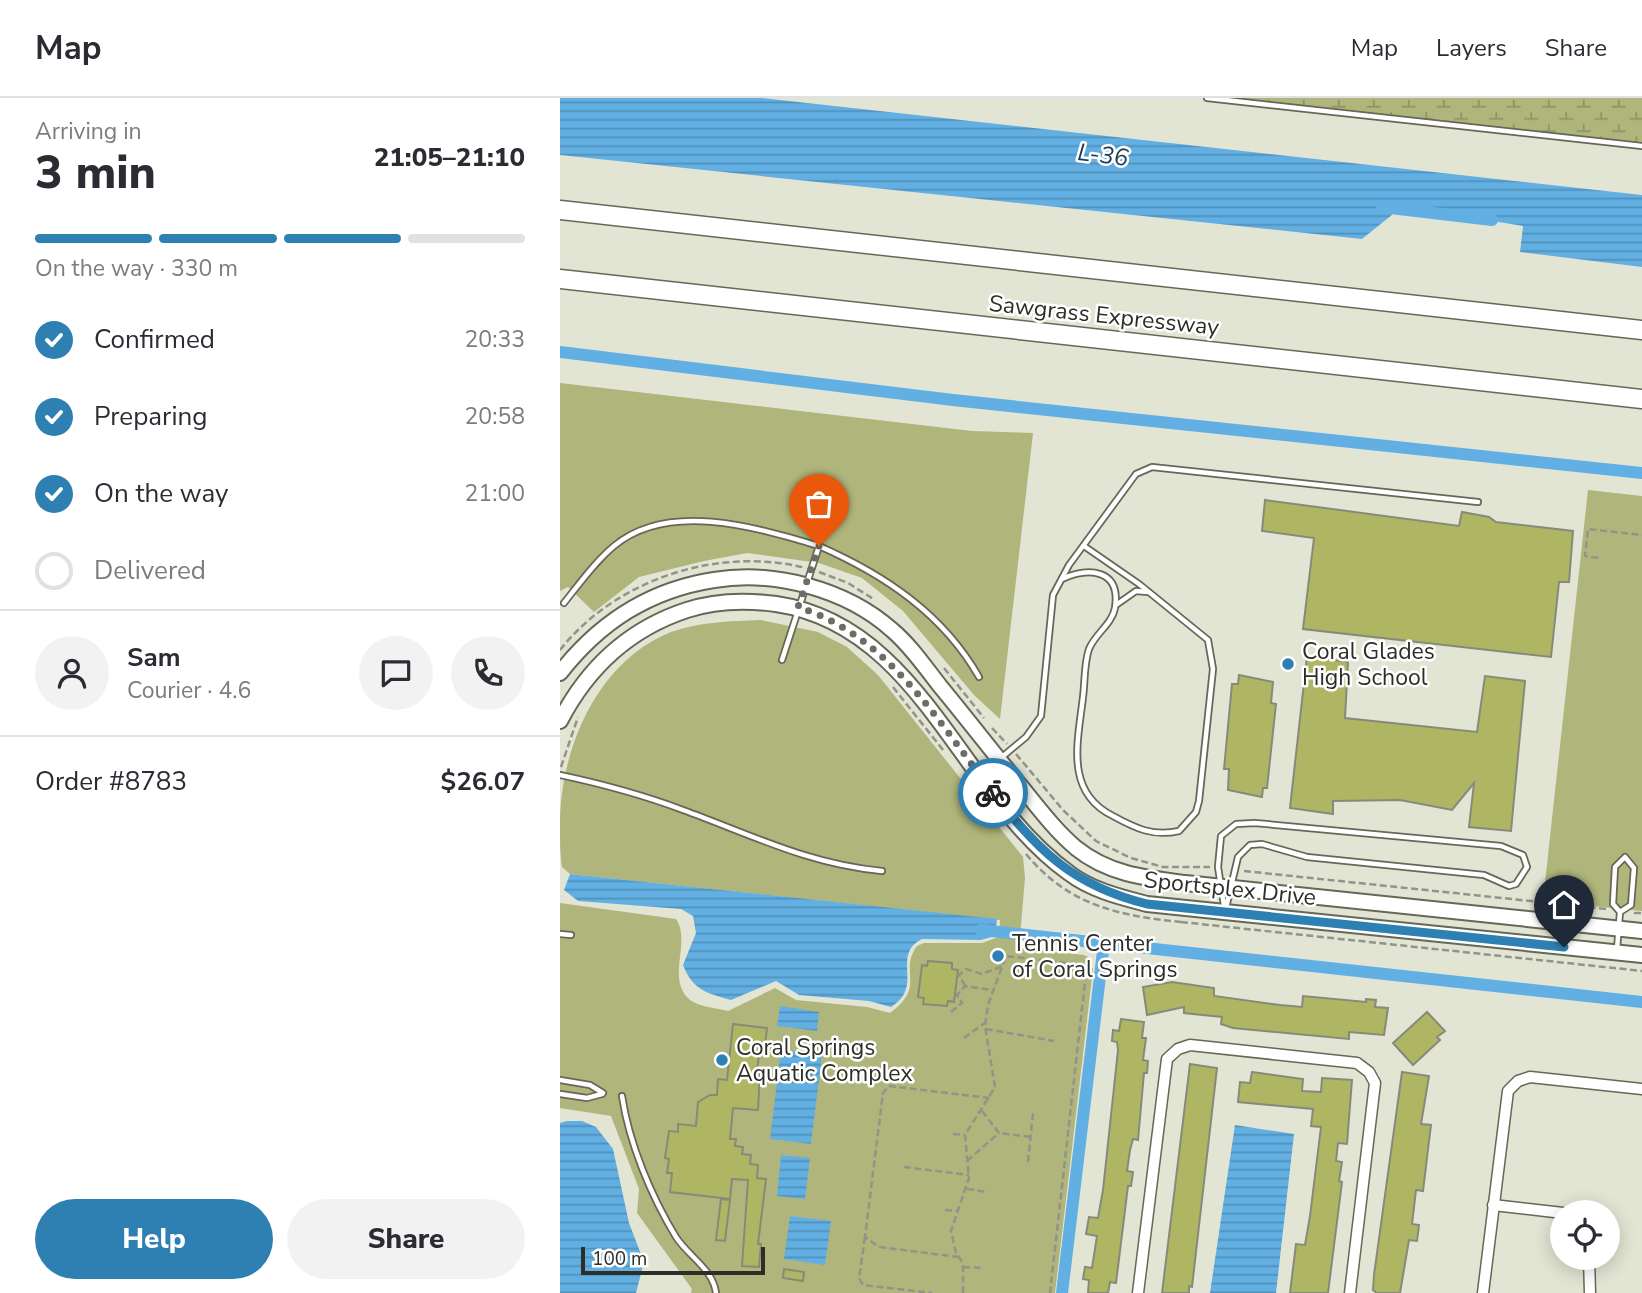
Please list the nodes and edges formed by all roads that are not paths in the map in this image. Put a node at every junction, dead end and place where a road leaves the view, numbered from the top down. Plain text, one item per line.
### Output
1 (1207, 98) edge
2 (1642, 146) edge
3 (560, 210) edge
4 (560, 279) edge
5 (1642, 330) edge
6 (1642, 399) edge
7 (1478, 502) dead end
8 (819, 546) junction
9 (1084, 546) junction
10 (1062, 579) junction
11 (806, 585) junction
12 (1149, 592) junction
13 (564, 603) dead end
14 (1115, 606) junction
15 (798, 607) junction
16 (782, 660) dead end
17 (560, 673) edge
18 (979, 677) dead end
19 (560, 721) edge
20 (999, 760) junction
21 (560, 774) edge
22 (882, 870) dead end
23 (1226, 887) junction
24 (1224, 912) junction
25 (1620, 912) junction
26 (1619, 928) junction
27 (1642, 931) edge
28 (560, 934) edge
29 (571, 934) dead end
30 (1616, 952) junction
31 (1642, 955) edge
32 (560, 1080) edge
33 (1642, 1089) edge
34 (560, 1094) edge
35 (622, 1096) dead end
36 (1493, 1205) junction
37 (1550, 1212) edge
38 (1589, 1270) edge
39 (716, 1293) edge
40 (1138, 1293) edge
41 (1350, 1293) edge
42 (1483, 1293) edge
43 (1591, 1293) edge

1 - 2 lane
3 - 5 highway, Sawgrass Expressway
4 - 6 highway, Sawgrass Expressway
7 - 9 lane
8 - 11 lane
8 - 13 lane
8 - 18 lane
9 - 10 lane
9 - 12 lane
10 - 14 lane
10 - 20 lane
11 - 15 lane
11 - 17 street, Sportsplex Drive
11 - 20 street, Sportsplex Drive
12 - 14 lane
12 - 14 lane
15 - 16 lane
15 - 19 street, Sportsplex Drive
15 - 24 street, Sportsplex Drive
20 - 23 street, Sportsplex Drive
21 - 22 lane
23 - 23 lane
23 - 24 lane
23 - 24 lane
23 - 26 street, Sportsplex Drive
24 - 30 street, Sportsplex Drive
25 - 25 lane
25 - 26 lane
26 - 27 street, Sportsplex Drive
26 - 30 lane
28 - 29 lane
30 - 31 street, Sportsplex Drive
32 - 34 lane
33 - 36 street
35 - 39 lane
36 - 37 street
36 - 42 street
38 - 43 street
40 - 41 street

